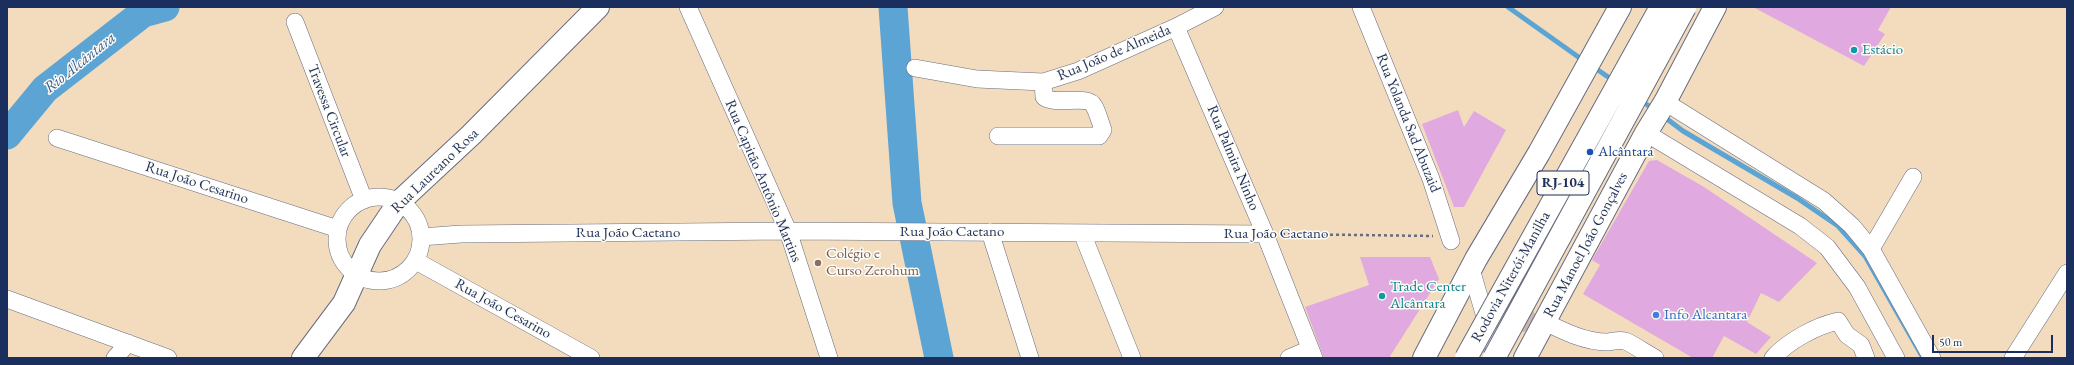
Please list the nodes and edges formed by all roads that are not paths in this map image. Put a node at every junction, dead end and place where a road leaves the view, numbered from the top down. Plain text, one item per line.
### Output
1 (598, 7) edge
2 (688, 7) edge
3 (1215, 7) edge
4 (1361, 7) edge
5 (1620, 7) edge
6 (1660, 7) edge
7 (1685, 7) edge
8 (1715, 7) edge
9 (295, 22) dead end
10 (1176, 27) junction
11 (915, 68) dead end
12 (1043, 82) junction
13 (1663, 105) junction
14 (1648, 130) junction
15 (998, 136) dead end
16 (57, 138) dead end
17 (1913, 177) dead end
18 (364, 200) junction
19 (399, 202) junction
20 (338, 229) junction
21 (788, 231) junction
22 (990, 232) junction
23 (1082, 233) junction
24 (1265, 234) junction
25 (422, 237) junction
26 (1451, 241) road end
27 (1871, 249) junction
28 (416, 261) junction
29 (1471, 269) junction
30 (2067, 273) edge
31 (356, 275) junction
32 (7, 299) edge
33 (1545, 322) junction
34 (128, 343) junction
35 (1312, 354) edge
36 (115, 358) edge
37 (168, 358) edge
38 (303, 358) edge
39 (591, 358) edge
40 (829, 358) edge
41 (1030, 358) edge
42 (1132, 358) edge
43 (1289, 358) edge
44 (1424, 358) edge
45 (1466, 358) edge
46 (1495, 358) edge
47 (1525, 358) edge
48 (1655, 358) edge
49 (1773, 358) edge
50 (1866, 358) edge
51 (1896, 358) edge
52 (1932, 358) edge
53 (2013, 358) edge

1 - 19 main road, Rua Laureano Rosa
2 - 21 street, Rua Capitão Antônio Martins
3 - 10 street, Rua João de Almeida
4 - 26 street, Rua Yolanda Sad Abuzaid
5 - 29 main road
6 - 45 main road, Rodovia Niterói-Manilha / RJ-104, bridge
7 - 46 main road, Rodovia Niterói-Manilha / RJ-104, bridge
8 - 13 main road, Rua Manoel João Gonçalves
9 - 18 street, Travessa Circular
10 - 12 street, Rua João de Almeida
10 - 24 street, Rua Palmira Ninho
11 - 12 street, Rua João de Almeida
12 - 15 street
13 - 14 main road, Rua Manoel João Gonçalves
13 - 27 street
14 - 33 main road, Rua Manoel João Gonçalves
14 - 51 street
16 - 20 street, Rua João Cesarino
17 - 27 street
18 - 19 street
18 - 20 street
19 - 25 street
19 - 31 main road, Rua Laureano Rosa
20 - 31 street
21 - 22 street, Rua João Caetano
21 - 25 street, Rua João Caetano
21 - 40 street, Rua Capitão Antônio Martins
22 - 23 street, Rua João Caetano
22 - 41 street
23 - 24 street, Rua João Caetano
23 - 42 street
24 - 35 street, Rua Palmira Ninho
25 - 28 street
27 - 52 street
28 - 31 street
28 - 39 street, Rua João Cesarino
29 - 44 main road
29 - 46 street
30 - 53 street
31 - 38 main road, Rua Laureano Rosa
32 - 34 street
33 - 47 main road, Rua Manoel João Gonçalves
33 - 48 street
34 - 36 street
34 - 37 street
35 - 43 street
49 - 50 street

